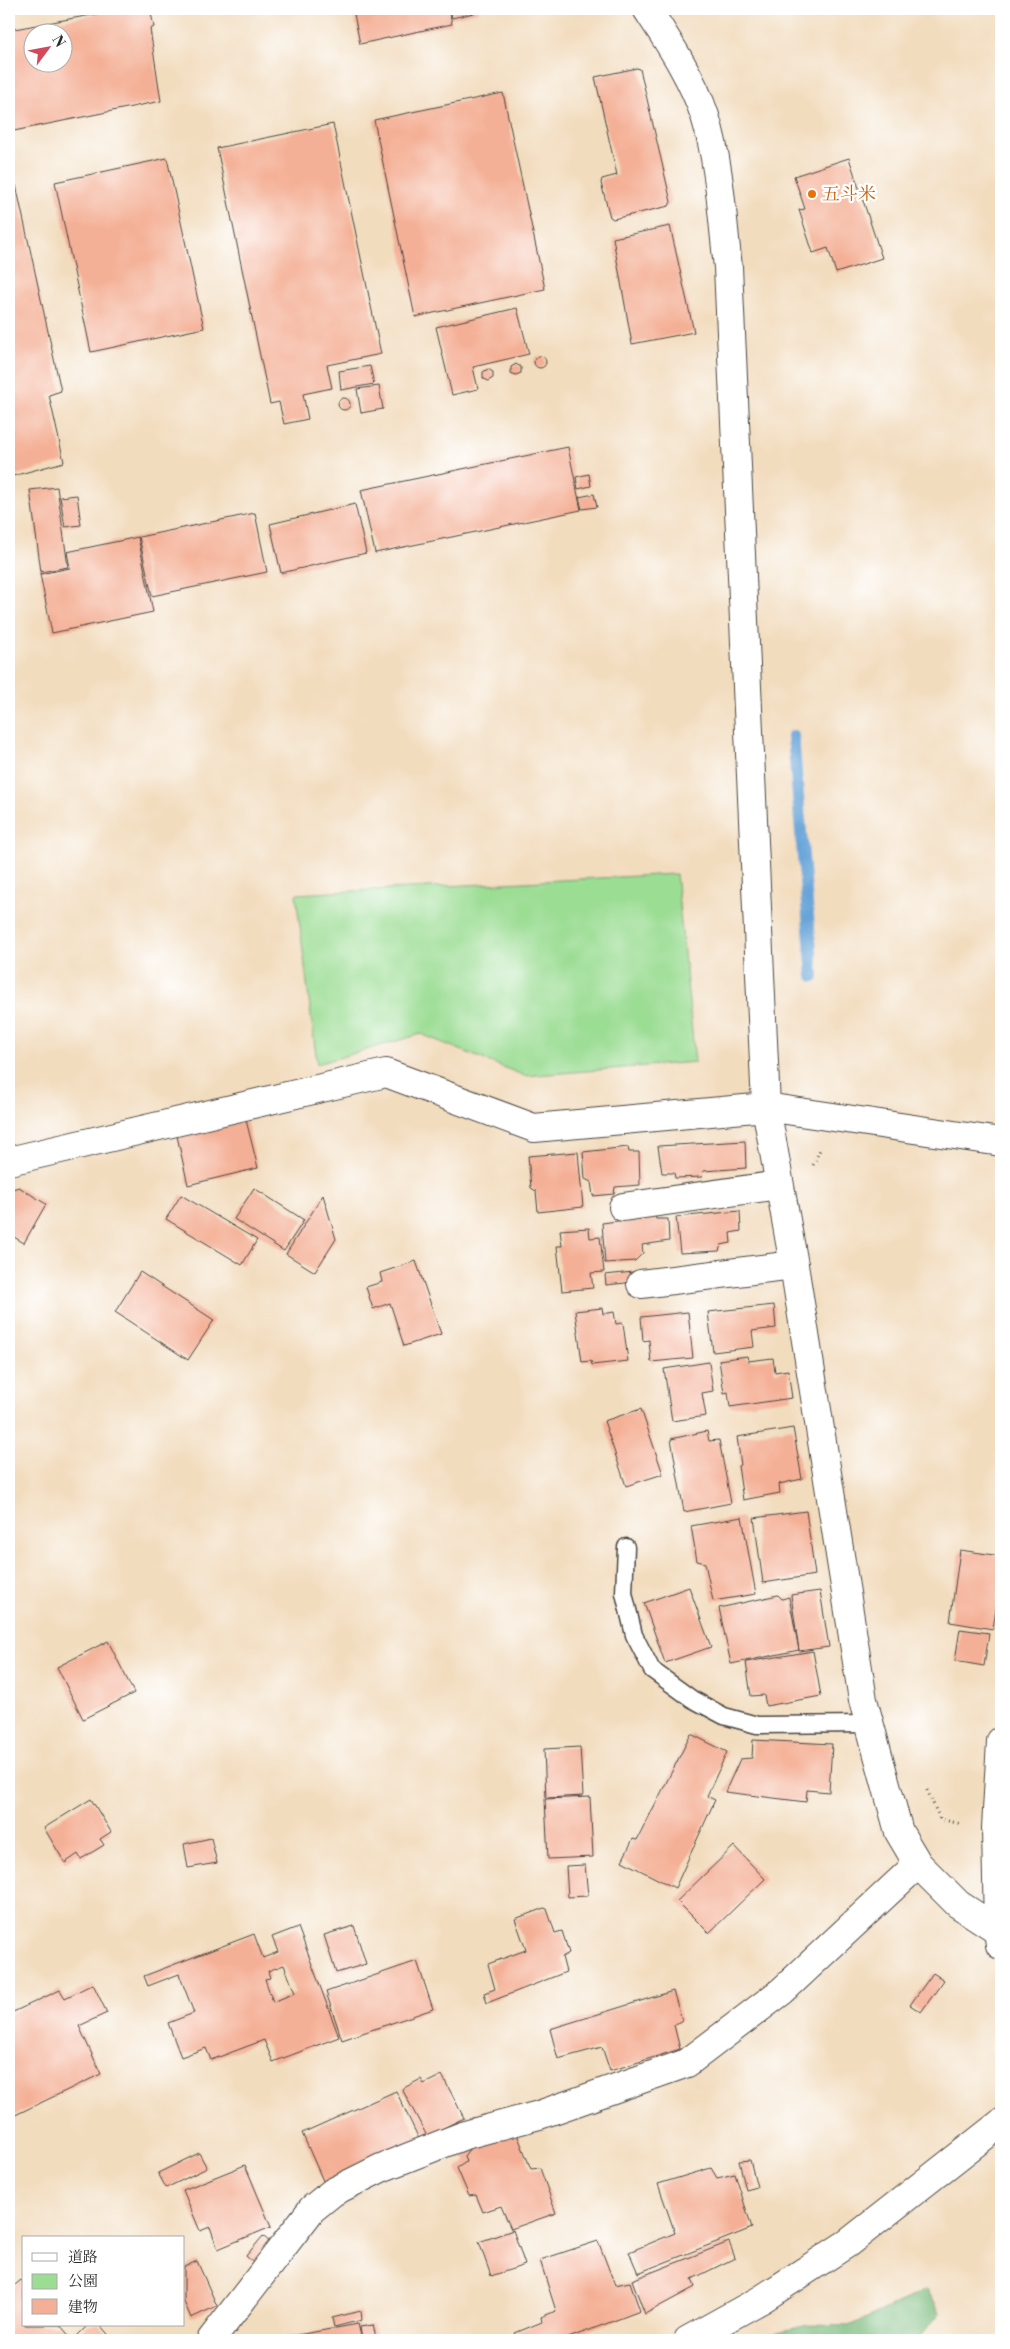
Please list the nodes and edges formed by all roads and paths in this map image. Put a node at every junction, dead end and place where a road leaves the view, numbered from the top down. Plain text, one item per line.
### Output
1 (648, 9) edge
2 (766, 1107) junction
3 (1001, 1142) edge
4 (9, 1161) edge
5 (779, 1185) junction
6 (623, 1207) dead end
7 (794, 1265) junction
8 (641, 1284) dead end
9 (626, 1548) dead end
10 (869, 1724) junction
11 (1001, 1741) edge
12 (918, 1864) junction
13 (1000, 1937) edge
14 (1001, 2122) edge
15 (211, 2340) edge
16 (688, 2340) edge

1 - 2 street
2 - 3 street
2 - 4 street
2 - 5 street
5 - 6 street
5 - 7 street
7 - 8 street
7 - 10 street
9 - 10 lane
10 - 12 street
11 - 13 street
12 - 13 street
12 - 15 street
14 - 16 street

